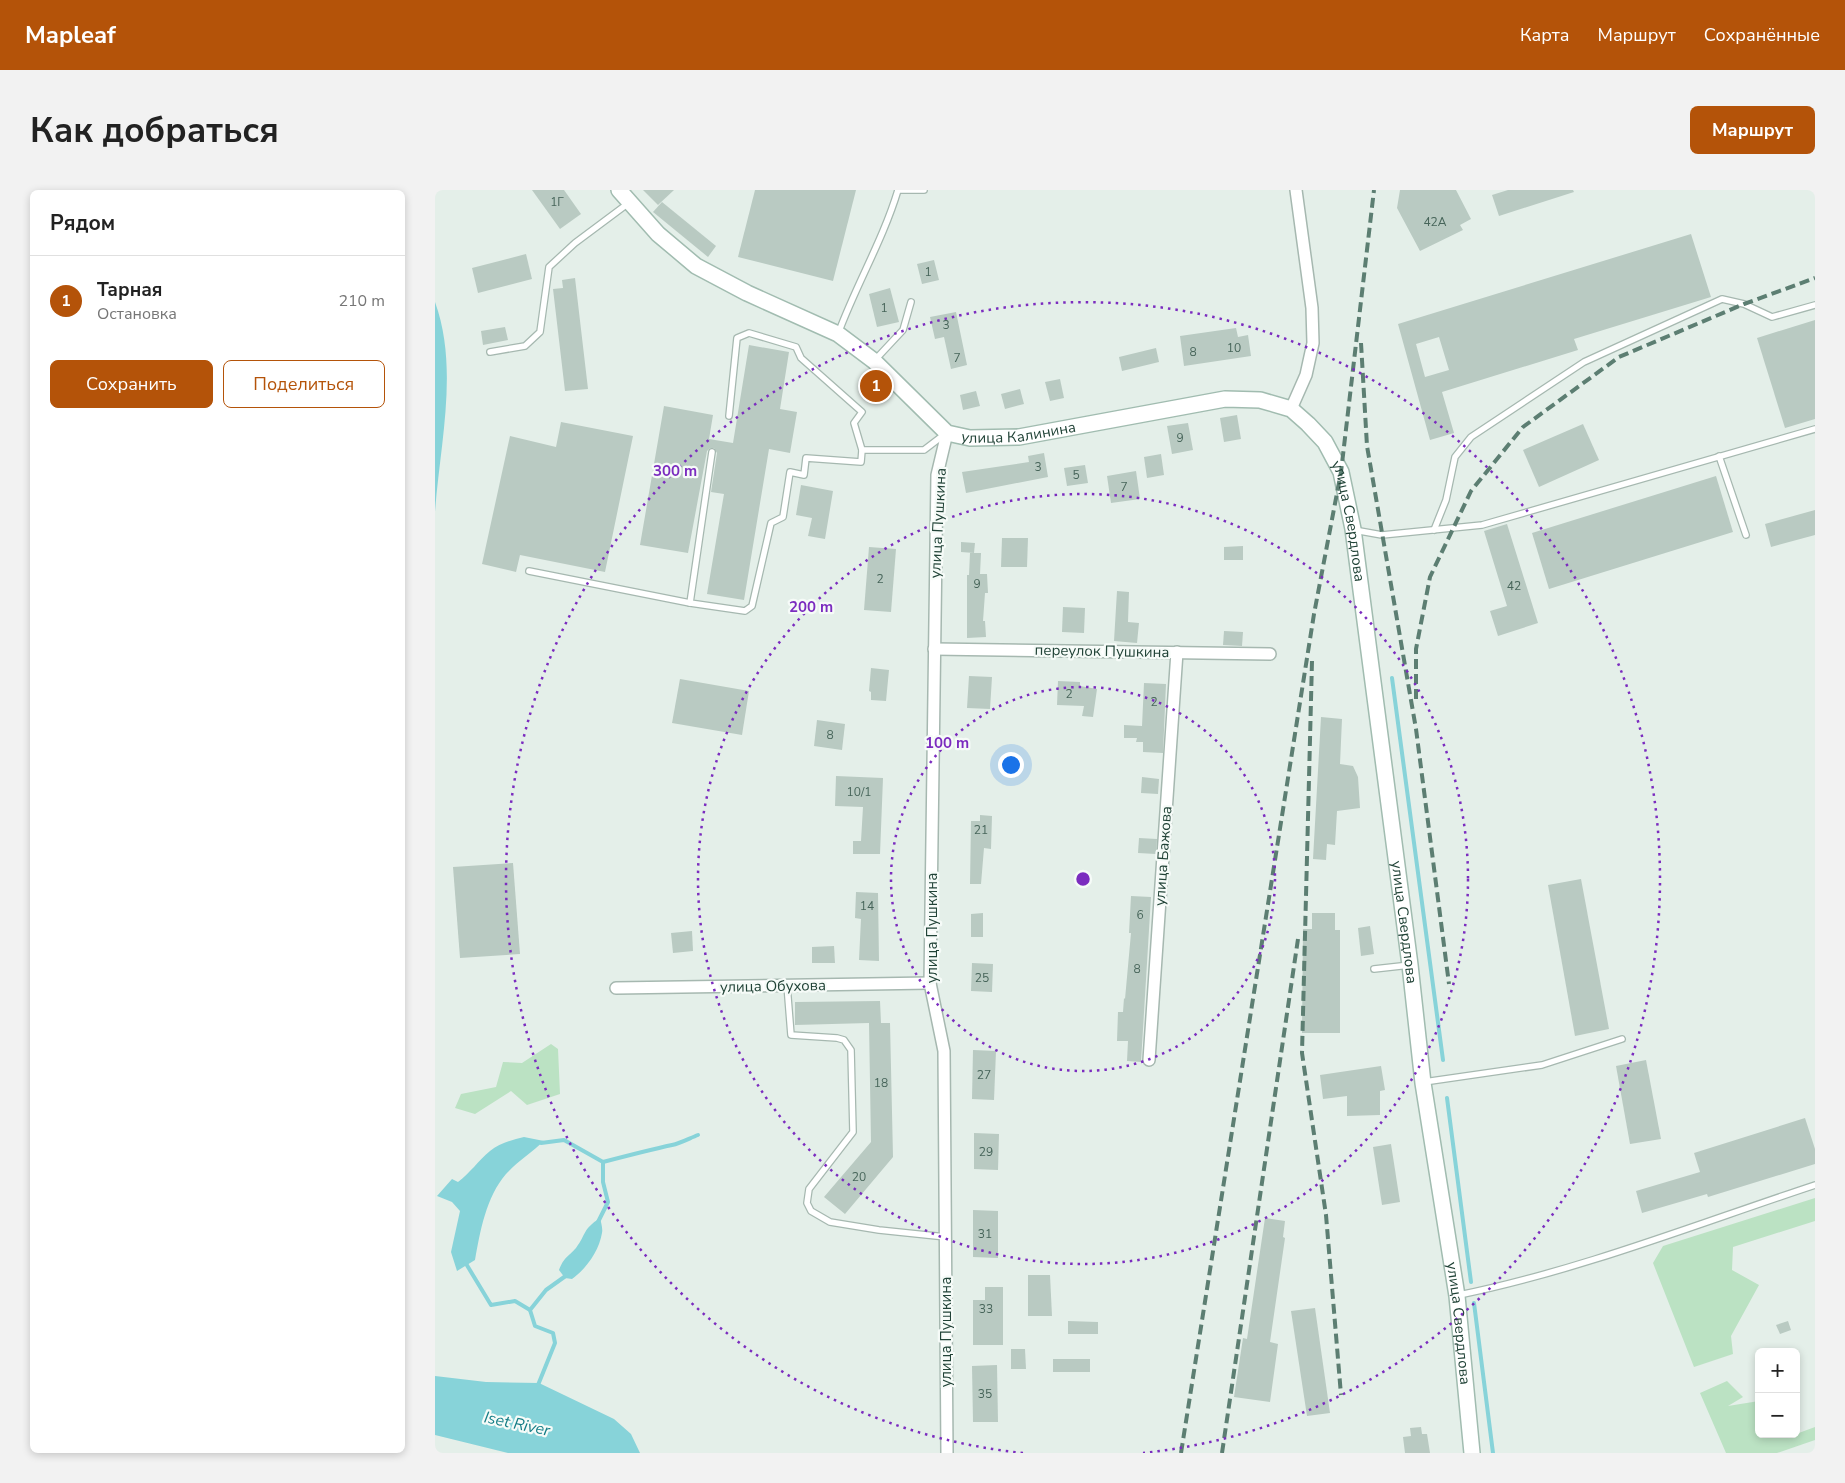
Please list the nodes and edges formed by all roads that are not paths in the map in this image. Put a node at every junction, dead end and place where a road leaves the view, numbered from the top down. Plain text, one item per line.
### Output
1 (619, 190) edge
2 (899, 190) edge
3 (924, 190) edge
4 (1296, 190) edge
5 (630, 202) junction
6 (911, 302) dead end
7 (1815, 305) edge
8 (838, 334) junction
9 (490, 352) dead end
10 (875, 361) junction
11 (1291, 410) junction
12 (729, 416) dead end
13 (1815, 429) edge
14 (947, 433) junction
15 (862, 450) junction
16 (712, 452) dead end
17 (1719, 456) junction
18 (1353, 530) junction
19 (1434, 530) junction
20 (1746, 535) dead end
21 (529, 571) dead end
22 (690, 602) junction
23 (934, 648) junction
24 (1177, 652) junction
25 (1270, 654) dead end
26 (1410, 965) junction
27 (1374, 970) dead end
28 (930, 983) junction
29 (787, 985) junction
30 (617, 988) dead end
31 (1622, 1039) dead end
32 (1149, 1060) dead end
33 (1423, 1083) junction
34 (1815, 1185) edge
35 (946, 1237) junction
36 (1457, 1296) junction
37 (947, 1453) edge
38 (1472, 1453) edge

1 - 5 main road, улица Калинина
2 - 3 lane
2 - 8 lane
4 - 11 street
5 - 8 main road, улица Калинина
5 - 9 lane
6 - 10 lane
7 - 19 lane
8 - 10 main road, улица Калинина
10 - 14 main road, улица Калинина
11 - 14 main road, улица Калинина
11 - 18 main road, улица Свердлова
12 - 15 lane
13 - 17 lane
14 - 15 lane
14 - 23 street, улица Пушкина
15 - 22 lane
16 - 22 lane
17 - 19 lane
17 - 20 lane
18 - 19 lane
18 - 26 main road, улица Свердлова
21 - 22 lane
23 - 24 street, переулок Пушкина
23 - 28 street, улица Пушкина
24 - 25 street, переулок Пушкина
24 - 32 street, улица Бажова
26 - 27 lane
26 - 33 main road, улица Свердлова
28 - 29 street, улица Обухова
28 - 35 street, улица Пушкина
29 - 30 street, улица Обухова
29 - 35 lane
31 - 33 lane
33 - 36 main road, улица Свердлова
34 - 36 lane
35 - 37 street, улица Пушкина
36 - 38 main road, улица Свердлова

